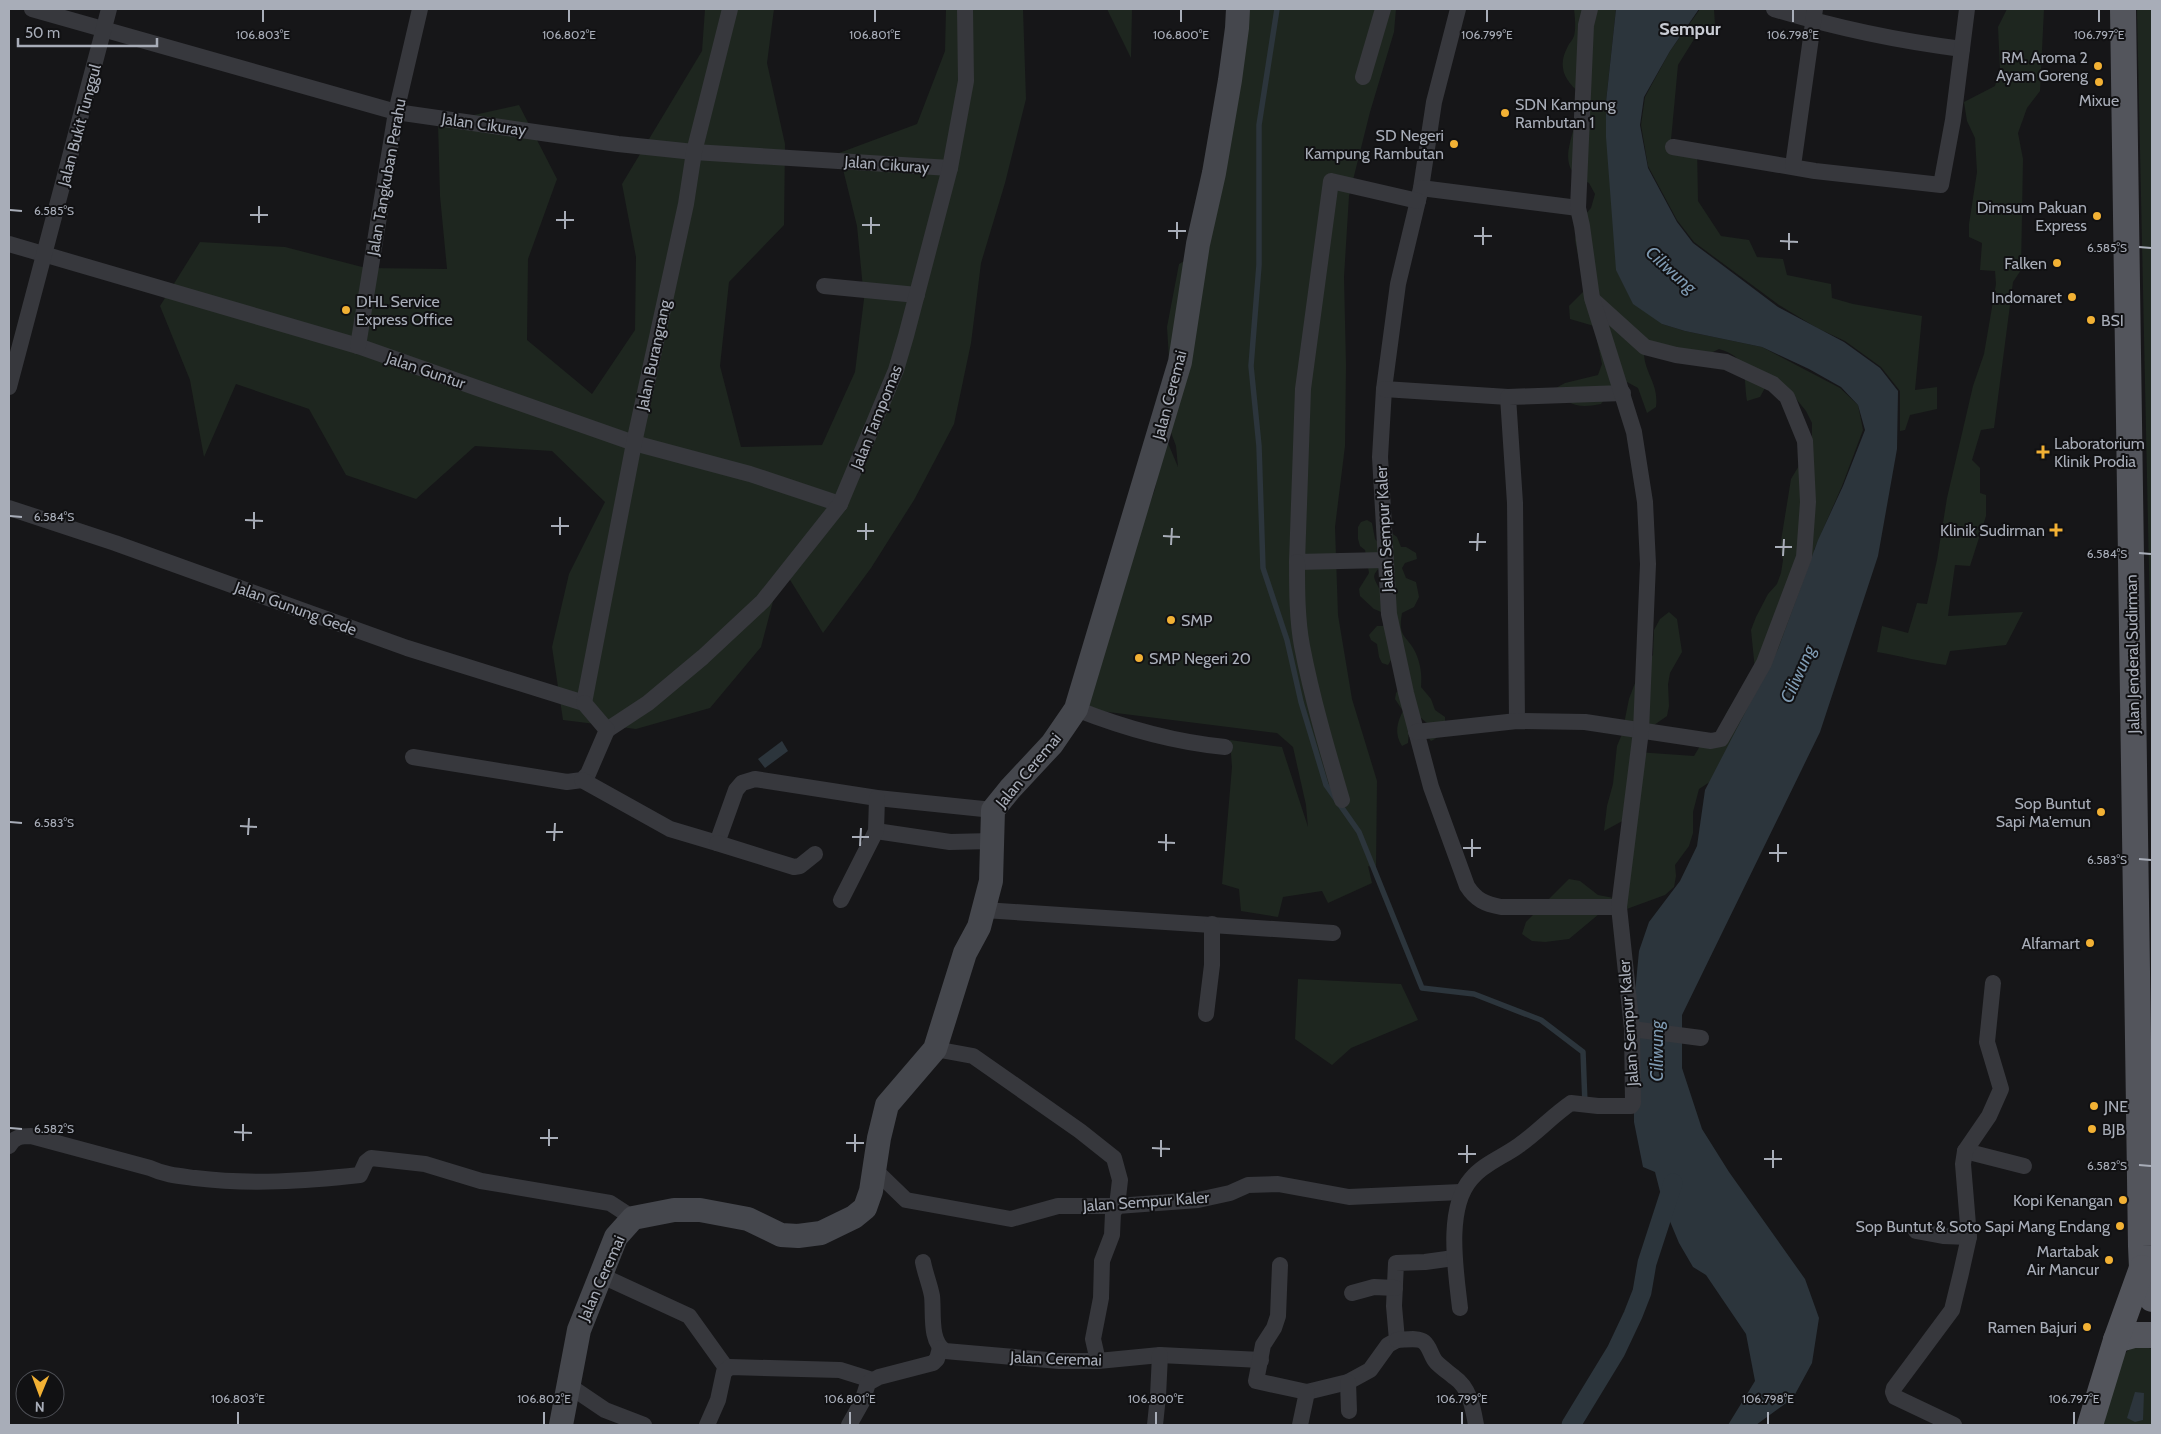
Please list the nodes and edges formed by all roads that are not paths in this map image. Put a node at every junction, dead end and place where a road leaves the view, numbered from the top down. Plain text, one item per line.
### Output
1 (32, 9) edge
2 (109, 9) edge
3 (420, 9) edge
4 (730, 9) edge
5 (965, 9) edge
6 (1238, 9) edge
7 (1383, 9) edge
8 (1458, 9) edge
9 (1590, 9) edge
10 (1774, 9) edge
11 (1967, 9) edge
12 (2123, 9) edge
13 (1814, 15) edge
14 (104, 29) junction
15 (1962, 49) junction
16 (1363, 77) dead end
17 (396, 112) junction
18 (1673, 147) dead end
19 (694, 152) junction
20 (1793, 166) junction
21 (950, 168) junction
22 (1420, 194) junction
23 (1578, 208) junction
24 (9, 244) edge
25 (45, 254) junction
26 (824, 286) dead end
27 (917, 295) junction
28 (1592, 298) junction
29 (358, 346) junction
30 (9, 386) edge
31 (1384, 390) junction
32 (1623, 393) junction
33 (1508, 397) junction
34 (634, 443) junction
35 (840, 504) junction
36 (9, 508) edge
37 (1385, 560) junction
38 (1297, 562) junction
39 (584, 703) junction
40 (1076, 709) junction
41 (1517, 721) junction
42 (607, 730) junction
43 (1641, 731) junction
44 (1416, 732) junction
45 (1225, 747) dead end
46 (413, 757) dead end
47 (582, 780) junction
48 (877, 798) junction
49 (1342, 800) dead end
50 (993, 810) junction
51 (876, 831) junction
52 (992, 841) junction
53 (717, 843) junction
54 (815, 854) dead end
55 (841, 900) dead end
56 (1619, 907) junction
57 (984, 910) junction
58 (1212, 924) junction
59 (1333, 933) dead end
60 (1992, 983) dead end
61 (1206, 1014) dead end
62 (1632, 1029) junction
63 (1700, 1038) dead end
64 (935, 1049) junction
65 (9, 1146) edge
66 (1965, 1151) junction
67 (2024, 1166) dead end
68 (875, 1170) junction
69 (1461, 1192) junction
70 (1117, 1206) junction
71 (633, 1218) junction
72 (1916, 1231) dead end
73 (1968, 1237) junction
74 (1454, 1258) junction
75 (923, 1262) dead end
76 (1280, 1265) dead end
77 (2142, 1268) junction
78 (600, 1275) junction
79 (1395, 1288) junction
80 (1352, 1293) dead end
81 (2152, 1298) edge
82 (1460, 1308) dead end
83 (2152, 1335) edge
84 (1397, 1340) junction
85 (2116, 1340) junction
86 (940, 1348) junction
87 (1160, 1355) junction
88 (1261, 1360) junction
89 (1098, 1361) junction
90 (726, 1369) junction
91 (872, 1380) junction
92 (1348, 1382) junction
93 (568, 1385) junction
94 (1307, 1392) junction
95 (1348, 1411) dead end
96 (561, 1425) edge
97 (644, 1425) edge
98 (706, 1425) edge
99 (849, 1425) edge
100 (1154, 1425) edge
101 (1300, 1425) edge
102 (1476, 1425) edge
103 (1954, 1425) edge
104 (2090, 1425) edge

1 - 14 street, Jalan Cikuray
2 - 14 street, Jalan Bukit Tunggul
3 - 17 street, Jalan Tangkuban Perahu
4 - 19 street, Jalan Burangrang
5 - 21 street, Jalan Tampomas
6 - 40 street, Jalan Ceremai
7 - 16 street
8 - 22 street, Jalan Sempur Kaler
9 - 23 street, Jalan Sempur Kaler
10 - 13 street
11 - 15 street
12 - 77 main road, Jalan Jenderal Sudirman
13 - 15 street
13 - 20 street
14 - 17 street, Jalan Cikuray
14 - 25 street, Jalan Bukit Tunggul
15 - 20 street
17 - 19 street, Jalan Cikuray
17 - 29 street, Jalan Tangkuban Perahu
18 - 20 street
19 - 21 street, Jalan Cikuray
19 - 34 street, Jalan Burangrang
21 - 27 street, Jalan Tampomas
22 - 23 street
22 - 31 street, Jalan Sempur Kaler
22 - 38 street
23 - 28 street, Jalan Sempur Kaler
24 - 25 street, Jalan Guntur
25 - 29 street, Jalan Guntur
25 - 30 street, Jalan Bukit Tunggul
26 - 27 street
27 - 35 street, Jalan Tampomas
28 - 32 street, Jalan Sempur Kaler
28 - 43 street
29 - 34 street, Jalan Guntur
31 - 33 street
31 - 37 street, Jalan Sempur Kaler
32 - 33 street
32 - 43 street, Jalan Sempur Kaler
33 - 41 street
34 - 35 street, Jalan Guntur
34 - 39 street, Jalan Burangrang
35 - 42 street, Jalan Tampomas
36 - 39 street, Jalan Gunung Gede
37 - 38 street
37 - 44 street, Jalan Sempur Kaler
38 - 49 street
39 - 42 street
40 - 45 street
40 - 50 street, Jalan Ceremai
41 - 43 street
41 - 44 street
42 - 47 street
43 - 56 street, Jalan Sempur Kaler
44 - 56 street, Jalan Sempur Kaler
46 - 47 street
47 - 53 street
48 - 50 street
48 - 51 street
48 - 53 street
50 - 52 street, Jalan Ceremai
51 - 52 street
51 - 55 street
52 - 57 street, Jalan Ceremai
53 - 54 street
56 - 62 street, Jalan Sempur Kaler
57 - 58 street
57 - 64 street, Jalan Ceremai
58 - 59 street
58 - 61 street
60 - 66 street
62 - 63 street
62 - 69 street, Jalan Sempur Kaler
64 - 68 street, Jalan Ceremai
64 - 70 street
65 - 71 street
66 - 67 street
66 - 73 street
68 - 70 street, Jalan Sempur Kaler
68 - 71 street, Jalan Ceremai
69 - 70 street, Jalan Sempur Kaler
69 - 74 street
70 - 89 street
71 - 78 street, Jalan Ceremai
72 - 73 street
73 - 103 street
74 - 79 street
74 - 82 street
75 - 86 street
76 - 88 street
77 - 81 main road
77 - 85 main road
78 - 90 street
78 - 93 street, Jalan Ceremai
79 - 80 street
79 - 84 street
83 - 85 main road
84 - 92 street
84 - 102 street
85 - 104 main road
86 - 89 street, Jalan Ceremai
86 - 91 street
87 - 88 street, Jalan Ceremai
87 - 89 street, Jalan Ceremai
87 - 100 street
88 - 94 street
90 - 91 street
90 - 98 street
91 - 99 street
92 - 94 street
92 - 95 street
93 - 96 street, Jalan Ceremai
93 - 97 street
94 - 101 street

